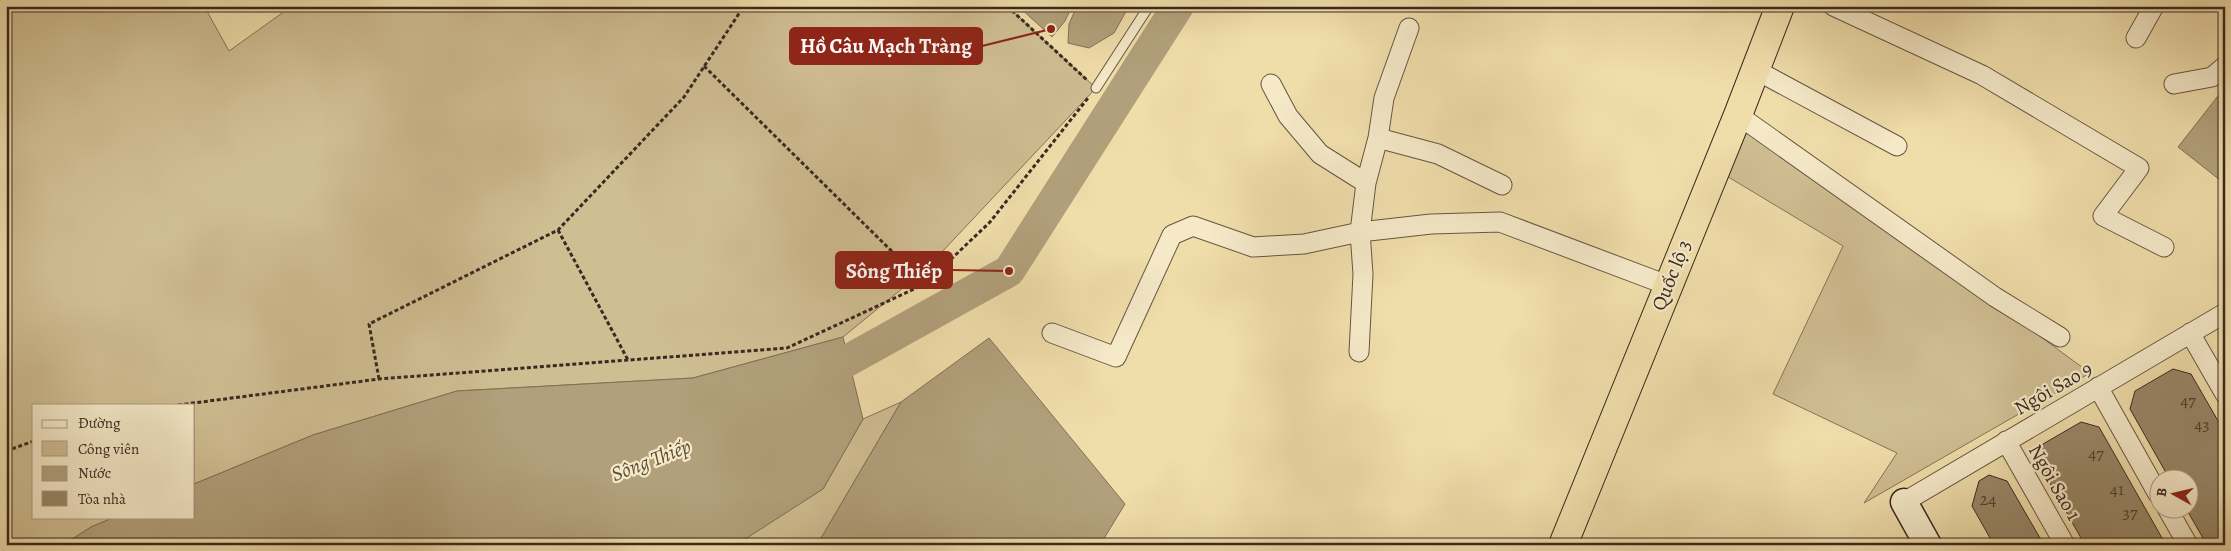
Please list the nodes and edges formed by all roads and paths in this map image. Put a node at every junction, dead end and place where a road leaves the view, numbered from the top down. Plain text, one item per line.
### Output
1 (744, 6) edge
2 (1007, 6) edge
3 (1149, 6) edge
4 (1780, 6) edge
5 (1833, 6) edge
6 (2154, 6) edge
7 (1409, 28) dead end
8 (2136, 38) dead end
9 (704, 66) junction
10 (2225, 66) edge
11 (1754, 69) junction
12 (1271, 84) dead end
13 (2174, 84) dead end
14 (1096, 88) junction
15 (1738, 115) junction
16 (1378, 138) junction
17 (1897, 146) dead end
18 (1366, 183) junction
19 (1502, 185) dead end
20 (558, 230) junction
21 (1360, 232) junction
22 (2164, 247) dead end
23 (925, 284) junction
24 (1667, 285) junction
25 (2225, 313) edge
26 (1052, 333) dead end
27 (2190, 333) junction
28 (2060, 337) dead end
29 (1359, 352) dead end
30 (628, 360) junction
31 (379, 379) junction
32 (2098, 388) junction
33 (2225, 394) edge
34 (186, 404) edge
35 (2006, 441) junction
36 (32, 442) edge
37 (6, 451) edge
38 (2148, 476) edge
39 (1904, 502) joint
40 (2173, 518) edge
41 (1563, 545) edge
42 (1928, 545) edge
43 (2065, 545) edge
44 (2188, 545) edge

1 - 9 path
2 - 14 path
3 - 14 lane
4 - 11 highway, Quốc lộ 3
5 - 22 street
6 - 8 street
7 - 16 street
9 - 20 path
9 - 23 path
10 - 13 street
11 - 15 highway, Quốc lộ 3
11 - 17 street
12 - 18 street
14 - 23 path
15 - 24 highway, Quốc lộ 3
15 - 28 street
16 - 18 street
16 - 19 street
18 - 21 street
20 - 30 path
20 - 31 path
21 - 24 street
21 - 26 street
21 - 29 street
23 - 30 path
24 - 41 highway, Quốc lộ 3
25 - 27 street, Ngôi Sao 9
27 - 32 street, Ngôi Sao 9
27 - 33 street
30 - 31 path
31 - 34 path
32 - 35 street, Ngôi Sao 9
32 - 38 street
35 - 39 street, Ngôi Sao 9
35 - 43 street, Ngôi Sao 1
36 - 37 path
39 - 42 street
40 - 44 street

